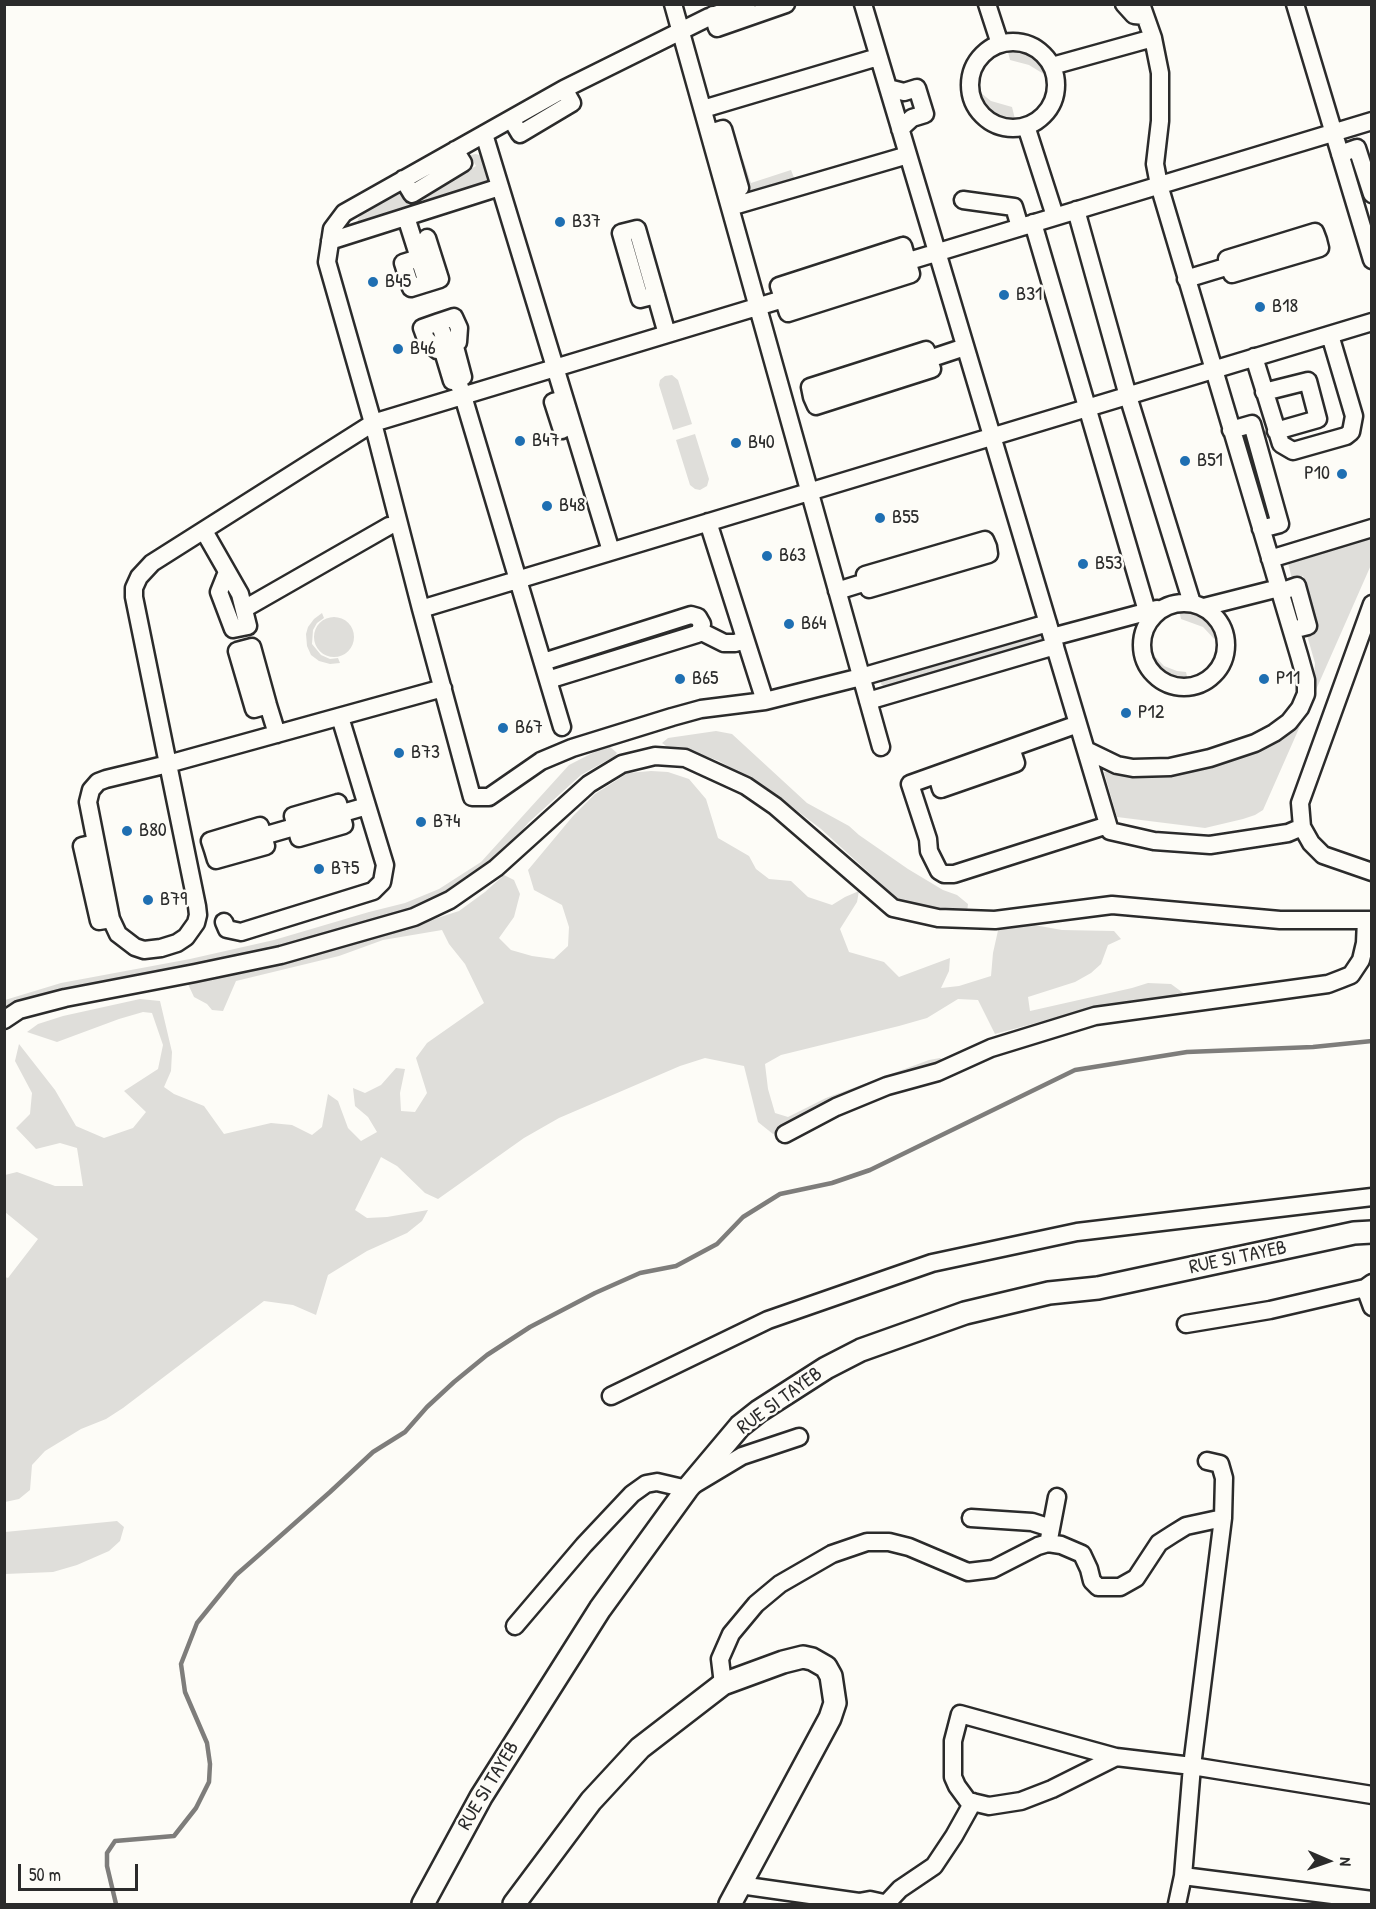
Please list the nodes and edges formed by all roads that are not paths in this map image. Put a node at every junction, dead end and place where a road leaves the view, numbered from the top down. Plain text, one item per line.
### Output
1 (673, 4) edge
2 (747, 4) edge
3 (786, 4) edge
4 (863, 4) edge
5 (987, 4) edge
6 (1124, 4) edge
7 (1295, 4) edge
8 (1143, 10) edge
9 (711, 12) edge
10 (680, 30) junction
11 (1153, 38) junction
12 (1000, 44) junction
13 (878, 57) junction
14 (1052, 66) junction
15 (888, 88) junction
16 (703, 109) junction
17 (1371, 121) edge
18 (1026, 126) junction
19 (900, 129) junction
20 (1334, 132) junction
21 (484, 134) junction
22 (1340, 154) junction
23 (908, 155) junction
24 (1159, 185) junction
25 (500, 187) junction
26 (1371, 194) edge
27 (728, 200) junction
28 (963, 200) dead end
29 (1363, 204) edge
30 (1076, 210) junction
31 (1055, 216) junction
32 (406, 217) junction
33 (1027, 225) junction
34 (1318, 240) dead end
35 (330, 241) junction
36 (423, 248) junction
37 (937, 252) junction
38 (1371, 260) edge
39 (907, 261) junction
40 (1186, 279) junction
41 (656, 295) dead end
42 (783, 299) junction
43 (758, 306) junction
44 (439, 322) dead end
45 (1371, 322) edge
46 (667, 334) junction
47 (1330, 335) junction
48 (965, 347) junction
49 (1254, 357) junction
50 (555, 368) junction
51 (1213, 370) junction
52 (1264, 392) junction
53 (463, 396) junction
54 (1128, 396) junction
55 (812, 397) dead end
56 (1087, 408) junction
57 (373, 423) junction
58 (1276, 431) junction
59 (992, 436) junction
60 (809, 492) junction
61 (708, 522) junction
62 (389, 526) dead end
63 (1371, 528) edge
64 (204, 531) junction
65 (988, 547) dead end
66 (610, 551) junction
67 (1270, 559) junction
68 (227, 572) junction
69 (518, 579) junction
70 (1280, 590) junction
71 (837, 591) junction
72 (1240, 598) junction
73 (1371, 604) edge
74 (1198, 605) junction
75 (1167, 606) junction
76 (244, 609) junction
77 (421, 609) junction
78 (1147, 611) junction
79 (1222, 626) junction
80 (700, 631) junction
81 (1052, 635) junction
82 (745, 640) junction
83 (1365, 646) edge
84 (543, 662) junction
85 (861, 677) junction
86 (548, 680) junction
87 (443, 688) junction
88 (765, 701) junction
89 (868, 701) junction
90 (268, 705) dead end
91 (340, 717) junction
92 (1078, 724) junction
93 (562, 727) dead end
94 (277, 734) junction
95 (880, 747) dead end
96 (1086, 750) junction
97 (168, 764) junction
98 (368, 806) junction
99 (1108, 825) junction
100 (1302, 827) junction
101 (213, 850) dead end
102 (1371, 872) edge
103 (1369, 920) edge
104 (224, 922) dead end
105 (4, 1020) edge
106 (785, 1134) dead end
107 (1371, 1197) edge
108 (1371, 1232) edge
109 (1368, 1285) edge
110 (1371, 1307) edge
111 (1186, 1324) dead end
112 (610, 1396) dead end
113 (799, 1437) dead end
114 (1207, 1461) dead end
115 (687, 1489) junction
116 (1057, 1497) dead end
117 (971, 1518) dead end
118 (1223, 1518) junction
119 (1050, 1535) junction
120 (515, 1626) dead end
121 (723, 1684) junction
122 (1116, 1757) junction
123 (1191, 1766) junction
124 (1371, 1795) edge
125 (973, 1802) junction
126 (1183, 1876) junction
127 (740, 1885) junction
128 (1371, 1900) edge
129 (859, 1903) edge
130 (887, 1904) edge
131 (423, 1905) edge
132 (514, 1905) edge
133 (730, 1905) edge
134 (1177, 1905) edge

1 - 10 street
2 - 9 street
3 - 9 street
4 - 13 street
5 - 12 street
6 - 8 street
7 - 20 street
8 - 11 street
9 - 10 street
10 - 16 street
10 - 21 street
11 - 14 street
11 - 24 street
12 - 14 street
12 - 18 street
13 - 15 street
13 - 16 street
14 - 18 street
15 - 19 street
15 - 19 street
16 - 27 street
17 - 20 street
18 - 31 street
19 - 23 street
20 - 22 street
20 - 24 street
21 - 25 street
21 - 35 street
22 - 26 street
22 - 29 street
23 - 27 street
23 - 37 street
24 - 30 street
24 - 40 street
25 - 32 street
25 - 50 street
27 - 43 street
28 - 33 street
29 - 38 street
30 - 31 street
30 - 54 street
31 - 33 street
32 - 35 street
32 - 36 street
33 - 37 street
33 - 56 street
34 - 40 street
35 - 57 street
36 - 36 street
37 - 39 street
37 - 48 street
39 - 42 street
39 - 42 street
40 - 51 street
41 - 46 street
42 - 43 street
43 - 46 street
43 - 60 street
44 - 53 street
45 - 47 street
46 - 50 street
47 - 49 street
47 - 58 street
48 - 55 street
48 - 59 street
49 - 51 street
49 - 52 street
50 - 53 street
50 - 66 street
51 - 54 street
51 - 67 street
52 - 58 street
52 - 58 street
53 - 57 street
53 - 69 street
54 - 56 street
54 - 74 street
56 - 59 street
56 - 78 street
57 - 64 street
57 - 77 street
59 - 60 street
59 - 81 street
60 - 61 street
60 - 71 street
61 - 66 street
61 - 82 street
62 - 76 street
63 - 67 street
64 - 68 street
64 - 97 street
65 - 71 street
66 - 69 street
67 - 70 street
68 - 76 street
68 - 76 street
69 - 77 street
69 - 84 street
70 - 72 street
70 - 96 street
71 - 85 street
72 - 74 street
72 - 79 street
73 - 83 street
74 - 75 street
74 - 79 street
75 - 78 street
75 - 79 street
77 - 87 street
78 - 81 street
80 - 82 street
80 - 84 street
80 - 86 street
81 - 85 street
81 - 89 street
81 - 92 street
82 - 88 street
83 - 100 street
84 - 86 street
85 - 88 street
85 - 89 street
86 - 93 street
87 - 88 street
87 - 91 street
89 - 95 street
90 - 94 street
91 - 94 street
91 - 98 street
92 - 96 street
92 - 99 street
94 - 97 street
96 - 99 street
97 - 97 street
98 - 101 street
98 - 104 street
99 - 100 street
100 - 102 street
103 - 105 street
103 - 106 street
107 - 112 street
108 - 115 main road, RUE SI TAYEB
109 - 110 street
109 - 111 street
113 - 115 street
114 - 118 street
115 - 120 street
115 - 131 main road, RUE SI TAYEB
116 - 119 street
117 - 119 street
118 - 119 street
118 - 123 street
119 - 121 street
121 - 127 main road
121 - 132 main road
122 - 123 street
122 - 125 street
122 - 125 street
123 - 124 street
123 - 126 street
125 - 130 street
126 - 128 street
126 - 134 street
127 - 129 street
127 - 133 main road
129 - 130 street

